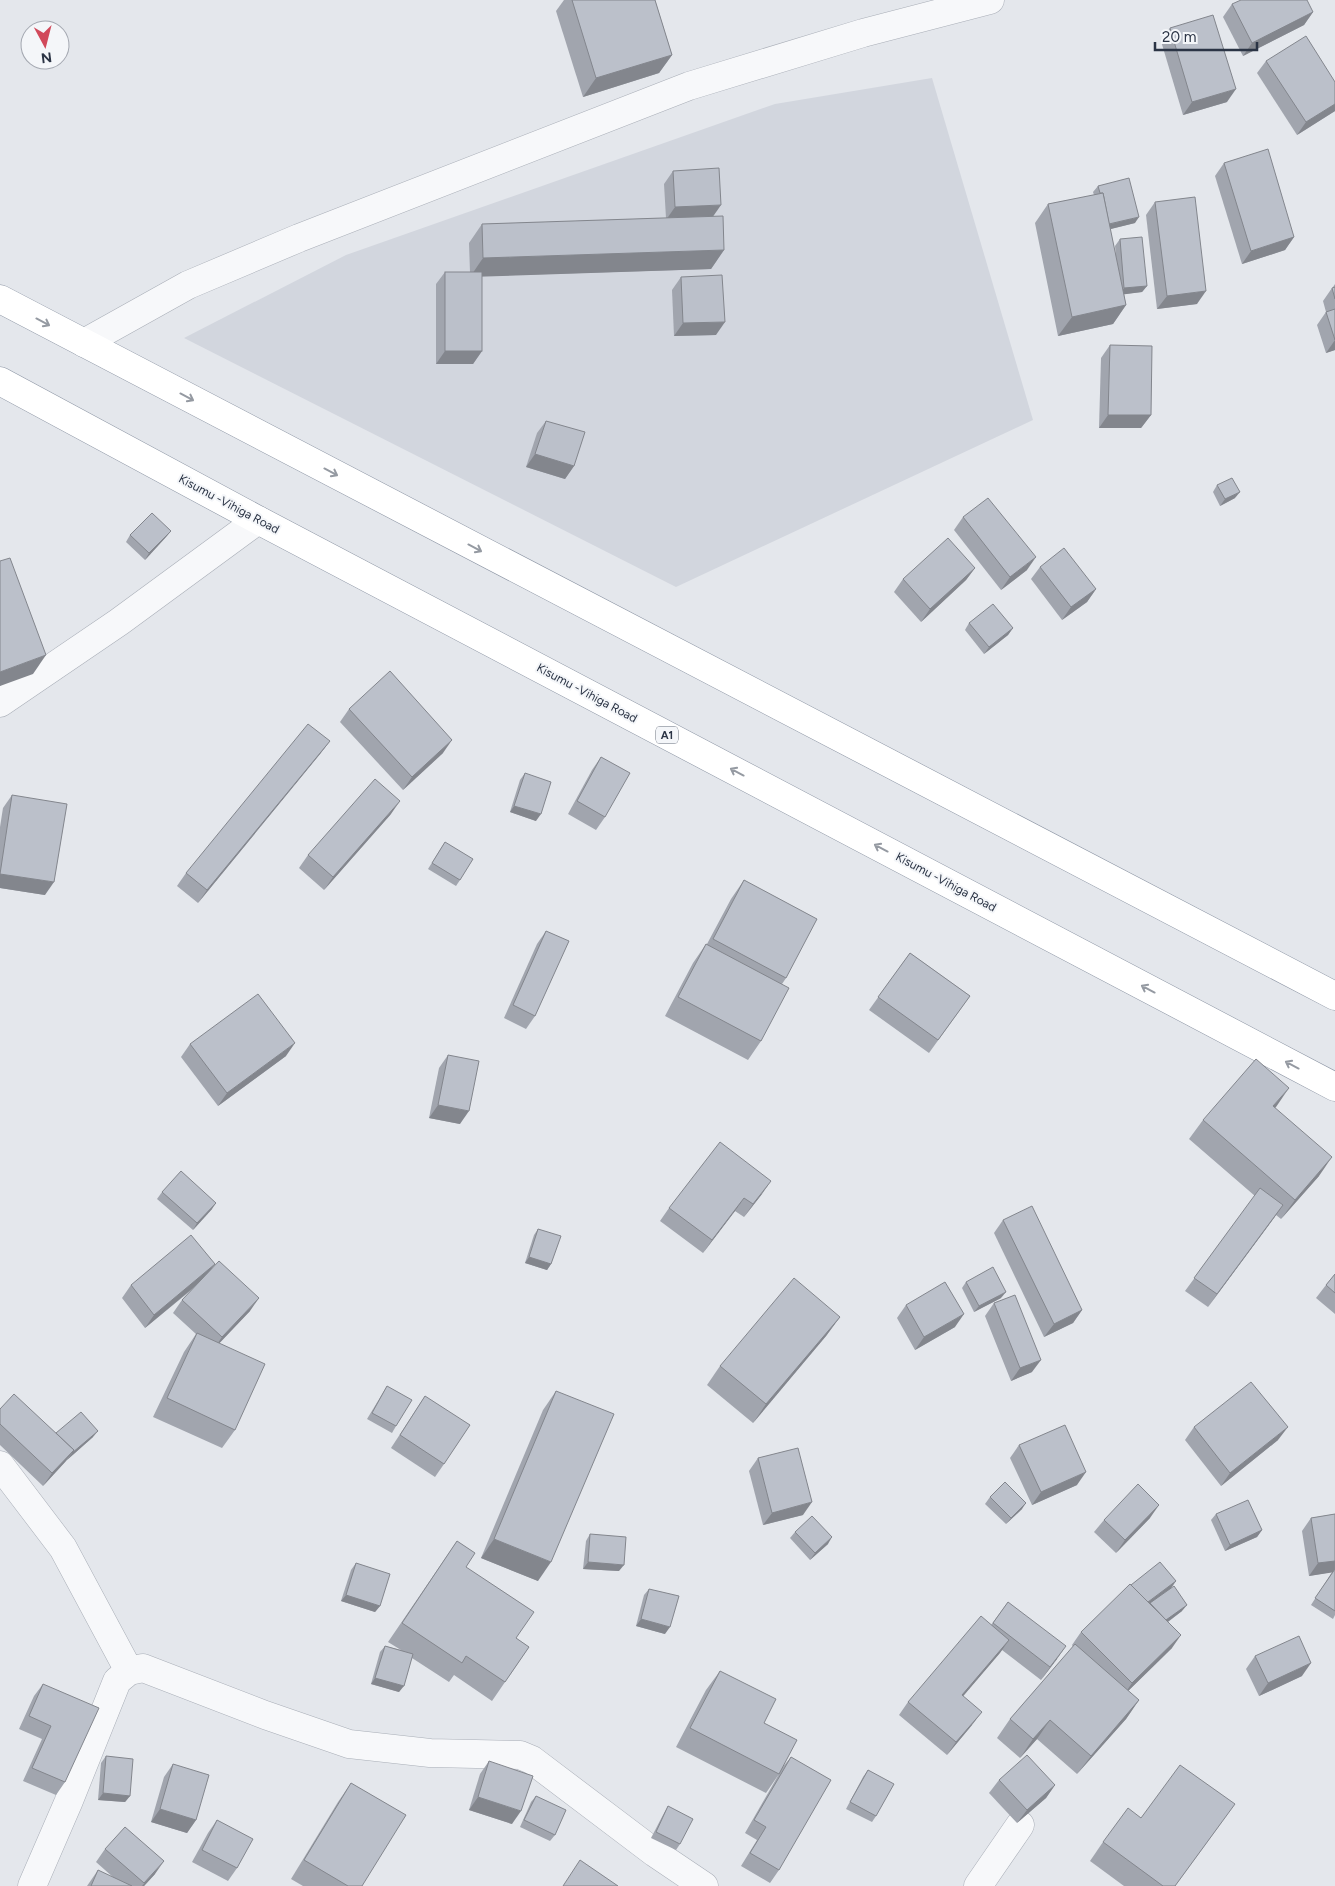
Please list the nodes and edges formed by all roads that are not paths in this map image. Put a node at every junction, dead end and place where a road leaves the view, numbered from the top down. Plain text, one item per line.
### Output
1 (972, 2) edge
2 (0, 299) edge
3 (84, 343) junction
4 (0, 382) edge
5 (258, 520) junction
6 (0, 703) edge
7 (1335, 996) edge
8 (1335, 1087) edge
9 (0, 1465) edge
10 (129, 1671) junction
11 (1020, 1825) dead end
12 (32, 1886) edge
13 (704, 1886) edge
14 (978, 1886) edge

1 - 3 street
2 -> 3 highway
3 -> 7 highway
4 - 5 highway, Kisumu -Vihiga Road / A1
5 - 6 street
8 -> 5 highway, Kisumu -Vihiga Road / A1
9 - 10 street
10 - 12 street
10 - 13 street
11 - 14 street

